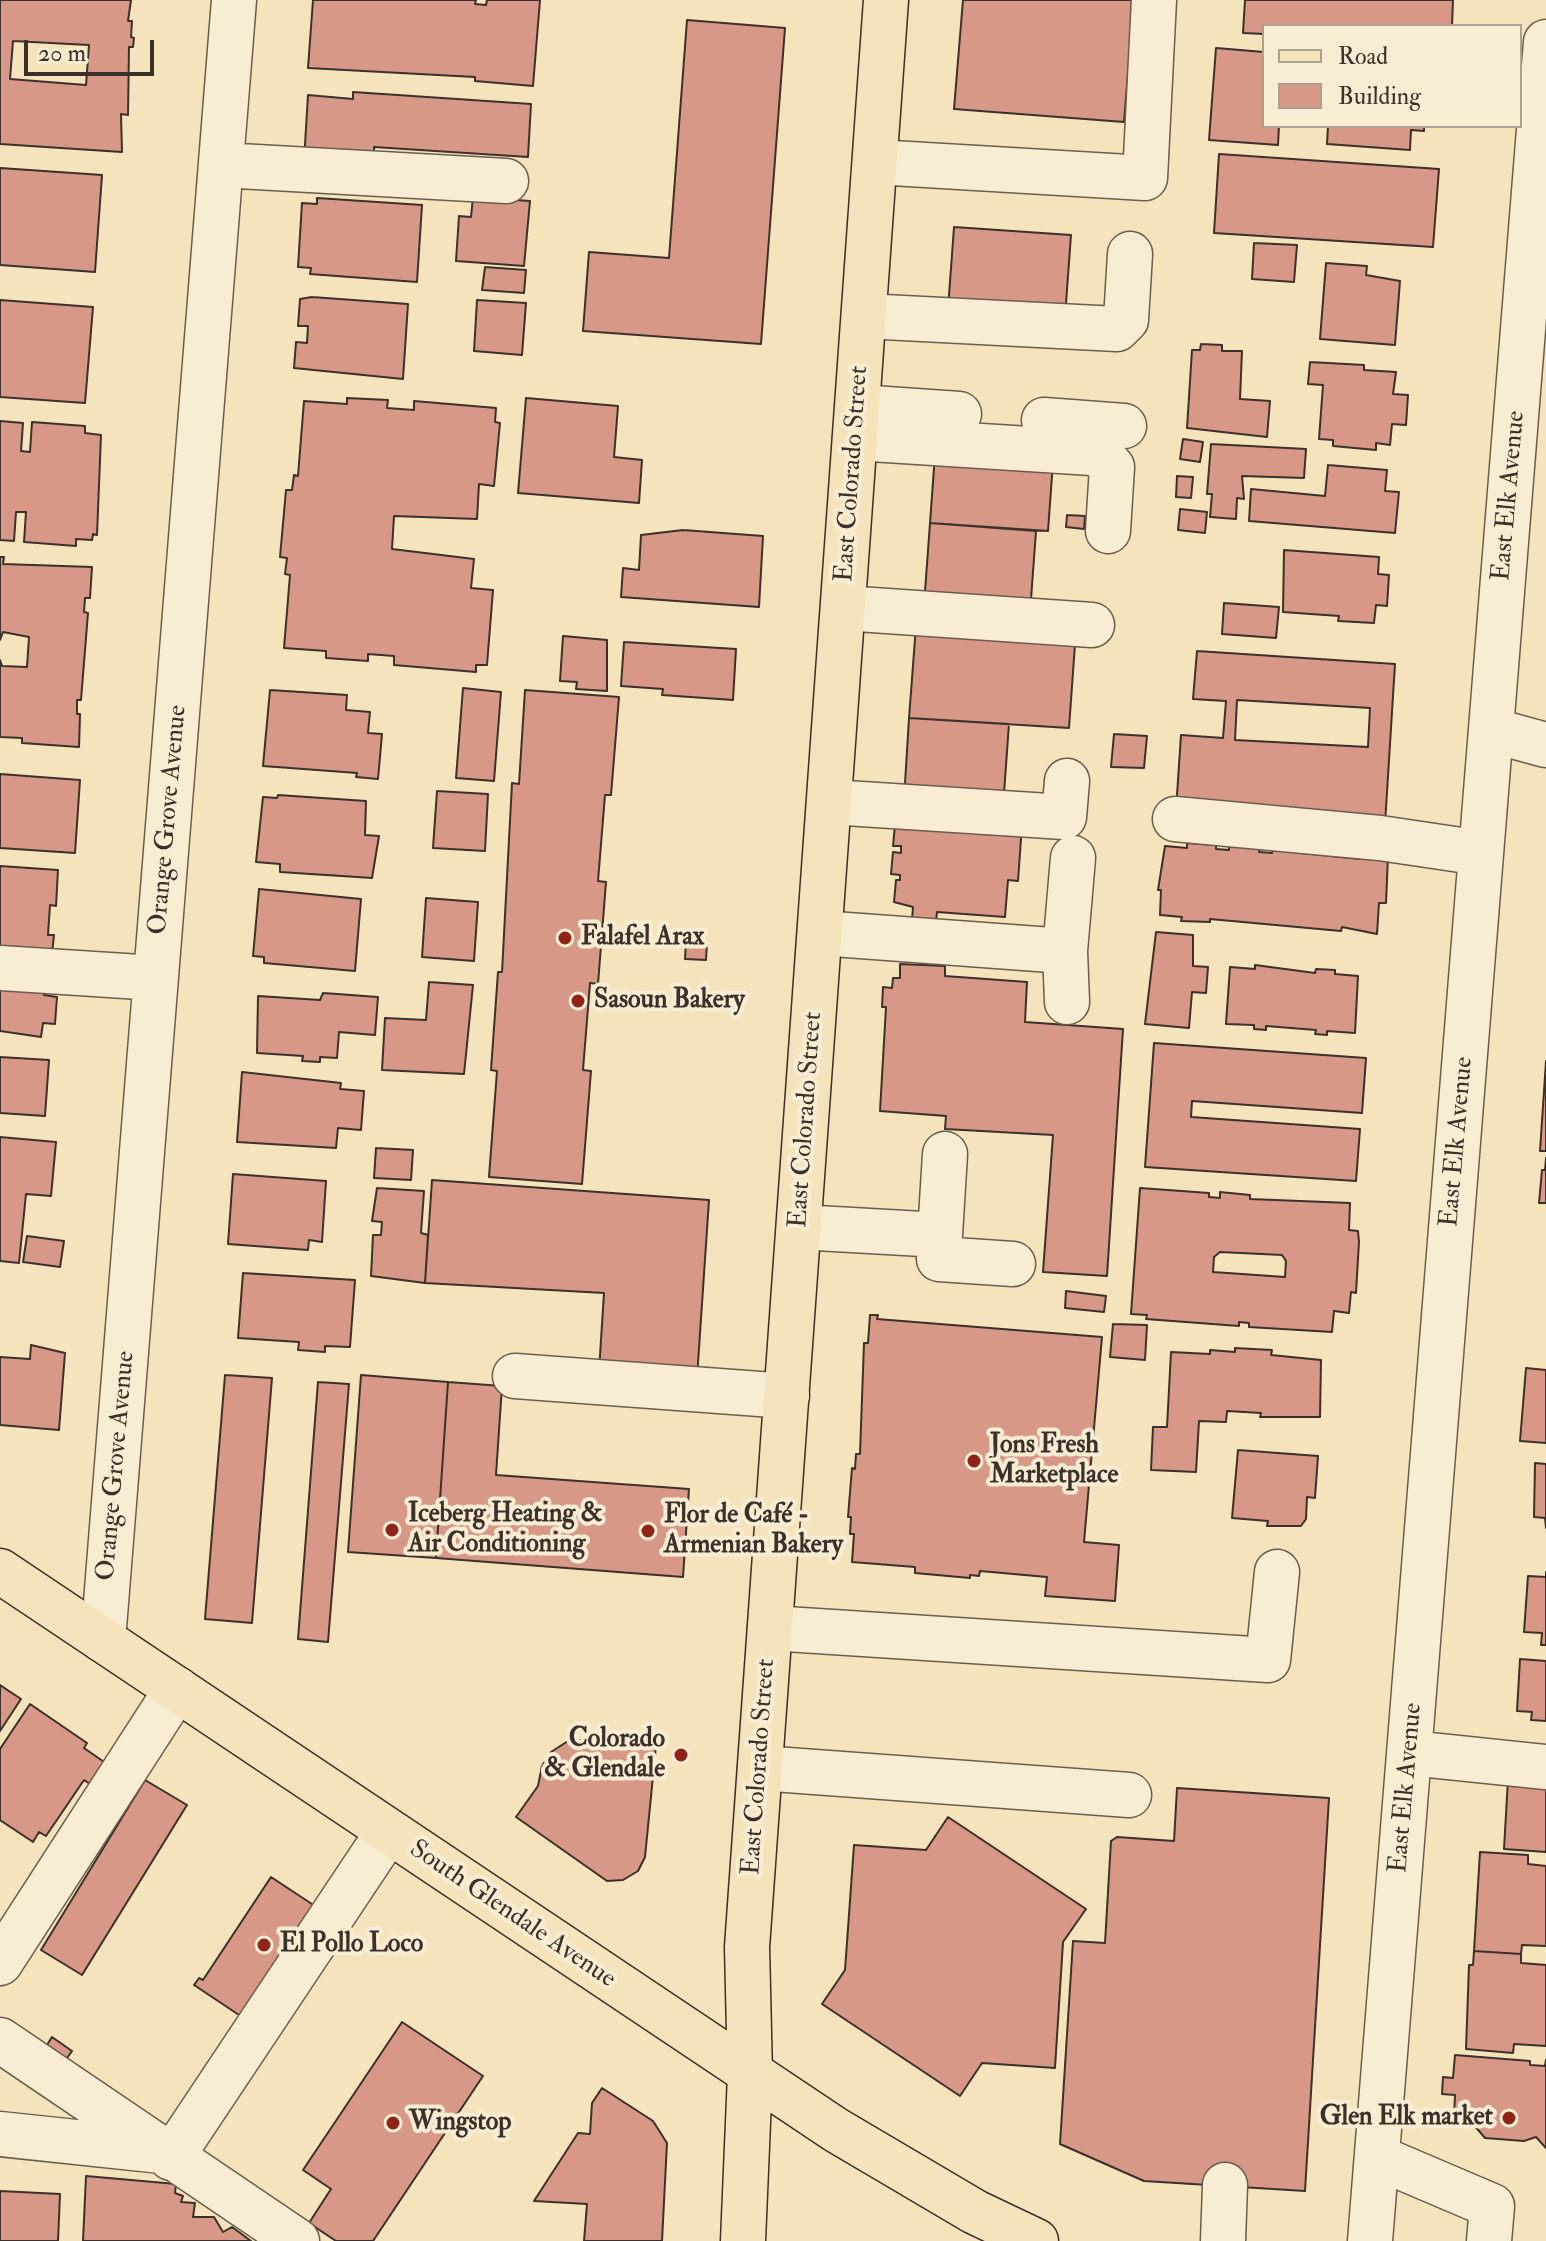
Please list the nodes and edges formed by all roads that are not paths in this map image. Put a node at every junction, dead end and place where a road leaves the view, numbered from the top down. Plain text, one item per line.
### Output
1 (234, 0) edge
2 (886, 0) edge
3 (1154, 0) edge
4 (1546, 42) edge
5 (1542, 150) edge
6 (875, 162) junction
7 (221, 165) junction
8 (506, 181) dead end
9 (1130, 254) dead end
10 (864, 316) junction
11 (856, 422) junction
12 (1124, 426) dead end
13 (1530, 452) edge
14 (1108, 531) dead end
15 (843, 608) junction
16 (1092, 625) dead end
17 (1491, 730) junction
18 (1546, 745) edge
19 (1067, 781) dead end
20 (830, 802) junction
21 (1175, 819) dead end
22 (1481, 853) junction
23 (1073, 858) dead end
24 (820, 933) junction
25 (1065, 951) junction
26 (0, 968) edge
27 (156, 978) junction
28 (1067, 1002) dead end
29 (945, 1154) dead end
30 (799, 1227) junction
31 (940, 1235) junction
32 (1013, 1264) dead end
33 (515, 1376) dead end
34 (787, 1396) junction
35 (0, 1571) edge
36 (1277, 1572) dead end
37 (770, 1628) junction
38 (103, 1640) junction
39 (177, 1689) junction
40 (1546, 1740) edge
41 (1410, 1742) junction
42 (1546, 1767) edge
43 (760, 1768) junction
44 (1129, 1795) dead end
45 (388, 1832) junction
46 (0, 1963) edge
47 (0, 2040) edge
48 (750, 2075) junction
49 (0, 2134) edge
50 (166, 2154) junction
51 (1377, 2157) junction
52 (1225, 2185) dead end
53 (297, 2241) edge
54 (743, 2241) edge
55 (1036, 2241) edge
56 (1223, 2241) edge
57 (1370, 2241) edge
58 (1489, 2241) edge

1 - 7 street, Orange Grove Avenue
2 - 6 main road, East Colorado Street
3 - 6 street
4 - 5 street, East Elk Avenue
5 - 13 street, East Elk Avenue
6 - 10 main road, East Colorado Street
7 - 8 street
7 - 27 street, Orange Grove Avenue
9 - 10 street
10 - 11 main road, East Colorado Street
11 - 12 street
11 - 14 street
11 - 15 main road, East Colorado Street
13 - 17 street, East Elk Avenue
15 - 16 street
15 - 20 main road, East Colorado Street
17 - 18 street
17 - 22 street, East Elk Avenue
19 - 20 street
20 - 24 main road, East Colorado Street
21 - 22 street
22 - 41 street, East Elk Avenue
23 - 25 street
24 - 25 street
24 - 30 main road, East Colorado Street
25 - 28 street
26 - 27 street
27 - 38 street, Orange Grove Avenue
29 - 31 street
30 - 31 street
30 - 34 main road, East Colorado Street
31 - 32 street
33 - 34 street
34 - 37 main road, East Colorado Street
35 - 38 main road, South Glendale Avenue
36 - 37 street
37 - 43 main road, East Colorado Street
38 - 39 main road, South Glendale Avenue
39 - 45 main road, South Glendale Avenue
39 - 46 street
40 - 41 street
41 - 42 street
41 - 51 street, East Elk Avenue
43 - 44 street
43 - 48 main road, East Colorado Street
45 - 48 main road, South Glendale Avenue
45 - 50 street
47 - 50 street
48 - 54 main road, East Colorado Street
48 - 55 main road, South Glendale Avenue
49 - 50 street
50 - 53 street
51 - 57 street, East Elk Avenue
51 - 58 street
52 - 56 street

